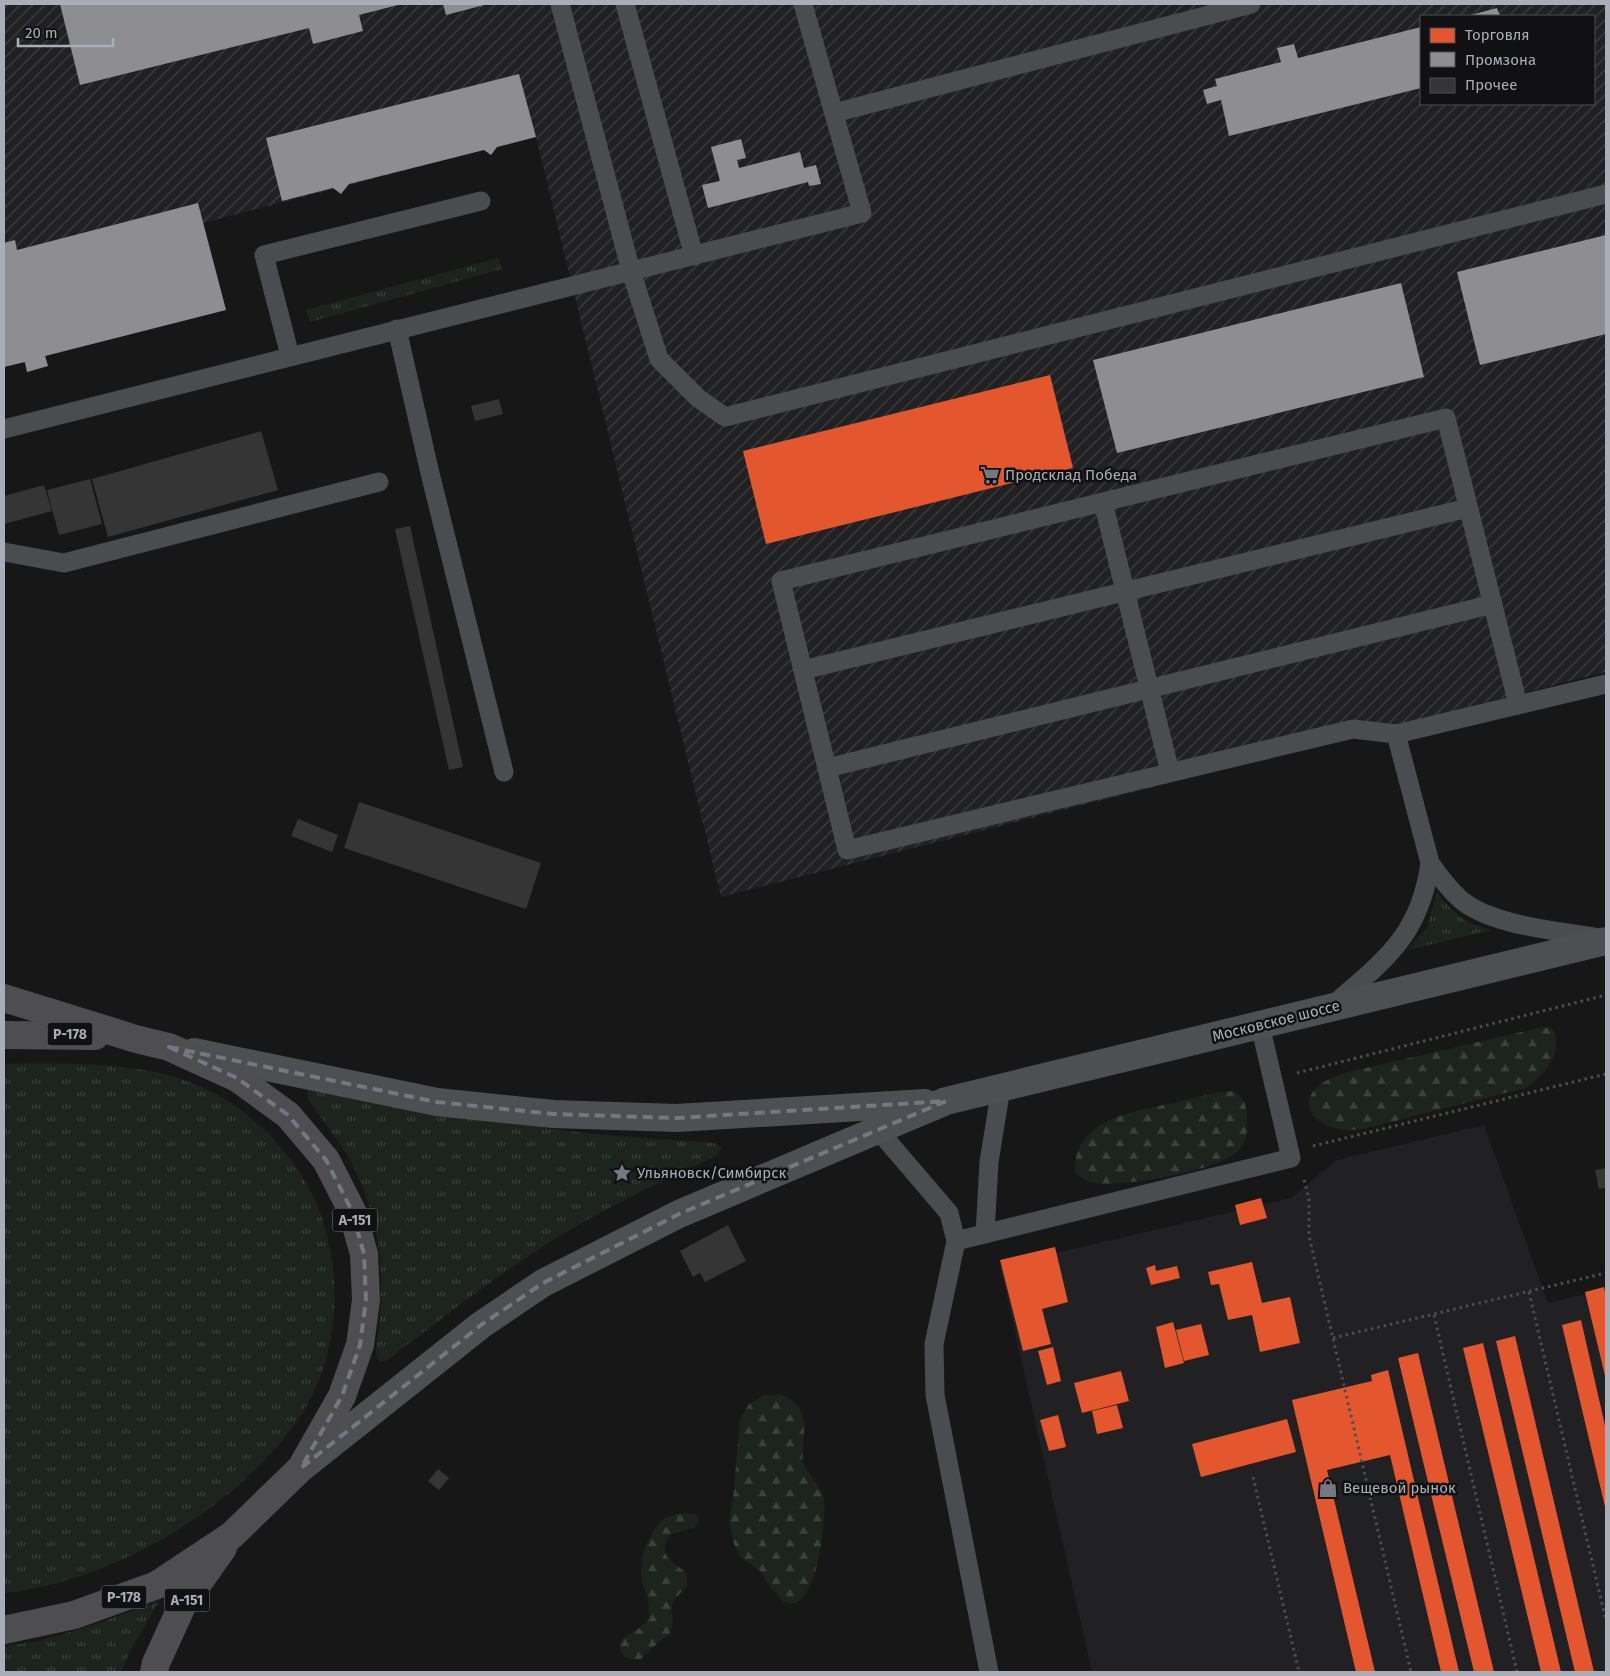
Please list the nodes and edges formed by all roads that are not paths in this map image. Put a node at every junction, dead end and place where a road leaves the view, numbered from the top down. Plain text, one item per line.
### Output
1 (560, 4) edge
2 (625, 4) edge
3 (803, 4) edge
4 (1251, 4) edge
5 (834, 114) junction
6 (1606, 194) edge
7 (481, 201) dead end
8 (694, 256) junction
9 (632, 271) junction
10 (397, 329) junction
11 (290, 356) junction
12 (4, 429) edge
13 (378, 482) dead end
14 (1103, 502) junction
15 (1468, 508) junction
16 (4, 552) edge
17 (1126, 592) junction
18 (1492, 604) junction
19 (802, 670) junction
20 (1606, 684) edge
21 (1150, 689) junction
22 (1518, 705) junction
23 (1396, 734) junction
24 (827, 768) junction
25 (504, 772) dead end
26 (1170, 772) junction
27 (1430, 863) junction
28 (1606, 940) edge
29 (4, 998) edge
30 (1329, 1008) junction
31 (1260, 1025) junction
32 (4, 1035) edge
33 (136, 1039) junction
34 (169, 1047) junction
35 (1002, 1088) junction
36 (946, 1101) junction
37 (878, 1130) junction
38 (985, 1234) junction
39 (956, 1241) junction
40 (301, 1468) junction
41 (232, 1535) junction
42 (4, 1630) edge
43 (154, 1672) edge
44 (989, 1672) edge

1 - 9 lane
2 - 8 lane
3 - 5 lane
4 - 5 lane
5 - 8 lane
6 - 9 lane
7 - 11 lane
8 - 9 lane
9 - 10 lane
10 - 11 lane
10 - 25 lane
11 - 12 lane
13 - 16 lane
14 - 15 lane
14 - 17 lane
14 - 19 lane
15 - 17 lane
15 - 18 lane
17 - 19 lane
17 - 21 lane
18 - 21 lane
18 - 22 lane
19 - 24 lane
20 - 22 lane
21 - 24 lane
21 - 26 lane
22 - 23 lane
23 - 26 lane
23 - 27 lane
24 - 26 lane
27 - 28 lane
27 - 30 lane
28 - 30 main road, Московское шоссе
29 - 33 highway
30 - 31 main road, Московское шоссе
31 - 35 main road, Московское шоссе
31 - 38 lane
32 - 33 highway, Р-178
33 - 34 highway, Р-178
34 - 36 main road
34 - 40 highway, А-151
35 - 36 main road, Московское шоссе
35 - 38 lane
36 - 37 main road
37 - 39 lane
37 - 40 main road
38 - 39 lane
39 - 44 lane
40 - 41 highway, Р-178
41 - 42 highway, Р-178
41 - 43 highway, А-151

